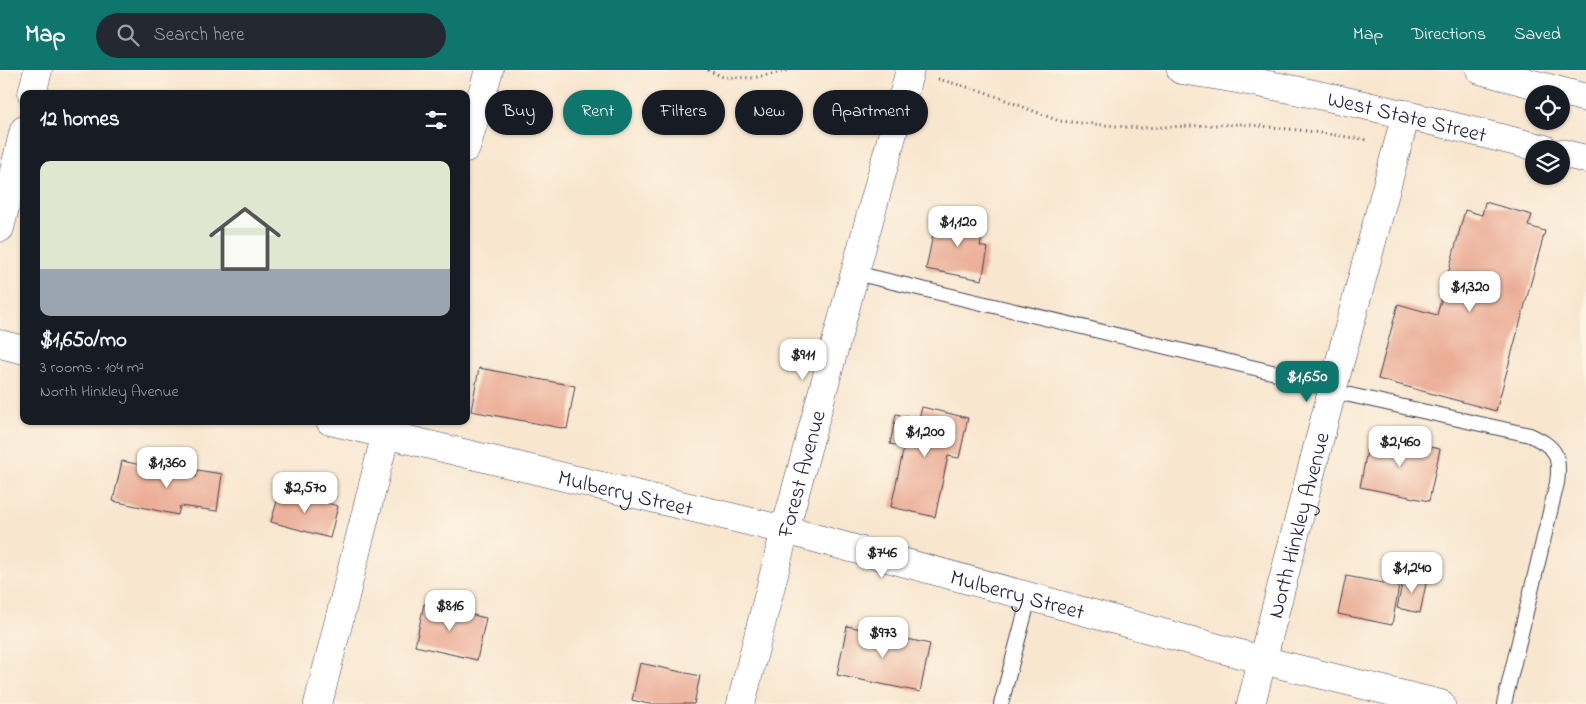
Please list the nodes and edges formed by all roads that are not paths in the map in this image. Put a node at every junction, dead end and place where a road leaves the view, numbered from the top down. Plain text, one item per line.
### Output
1 (38, 70) edge
2 (488, 70) edge
3 (910, 70) edge
4 (1181, 70) edge
5 (1480, 70) edge
6 (33, 90) edge
7 (1586, 98) edge
8 (1406, 114) junction
9 (470, 134) edge
10 (1525, 144) edge
11 (20, 146) edge
12 (1570, 155) edge
13 (1586, 159) edge
14 (0, 228) edge
15 (855, 273) junction
16 (0, 344) edge
17 (20, 349) edge
18 (1332, 391) junction
19 (363, 425) edge
20 (387, 428) edge
21 (785, 530) junction
22 (1029, 598) junction
23 (1262, 660) junction
24 (318, 704) edge
25 (741, 704) edge
26 (1001, 704) edge
27 (1251, 704) edge
28 (1441, 704) edge
29 (1504, 704) edge

1 - 6 street
2 - 9 street
3 - 15 street, Forest Avenue
4 - 8 street, West State Street
5 - 7 street
8 - 10 street, West State Street
8 - 18 street, North Hinkley Avenue
11 - 14 street
12 - 13 street
15 - 18 lane
15 - 21 street, Forest Avenue
16 - 17 street
18 - 23 street, North Hinkley Avenue
18 - 29 lane
19 - 20 street, Mulberry Street
20 - 21 street, Mulberry Street
20 - 24 street
21 - 22 street, Mulberry Street
21 - 25 street, Forest Avenue
22 - 23 street, Mulberry Street
22 - 26 lane
23 - 27 street, North Hinkley Avenue
23 - 28 street, Mulberry Street

